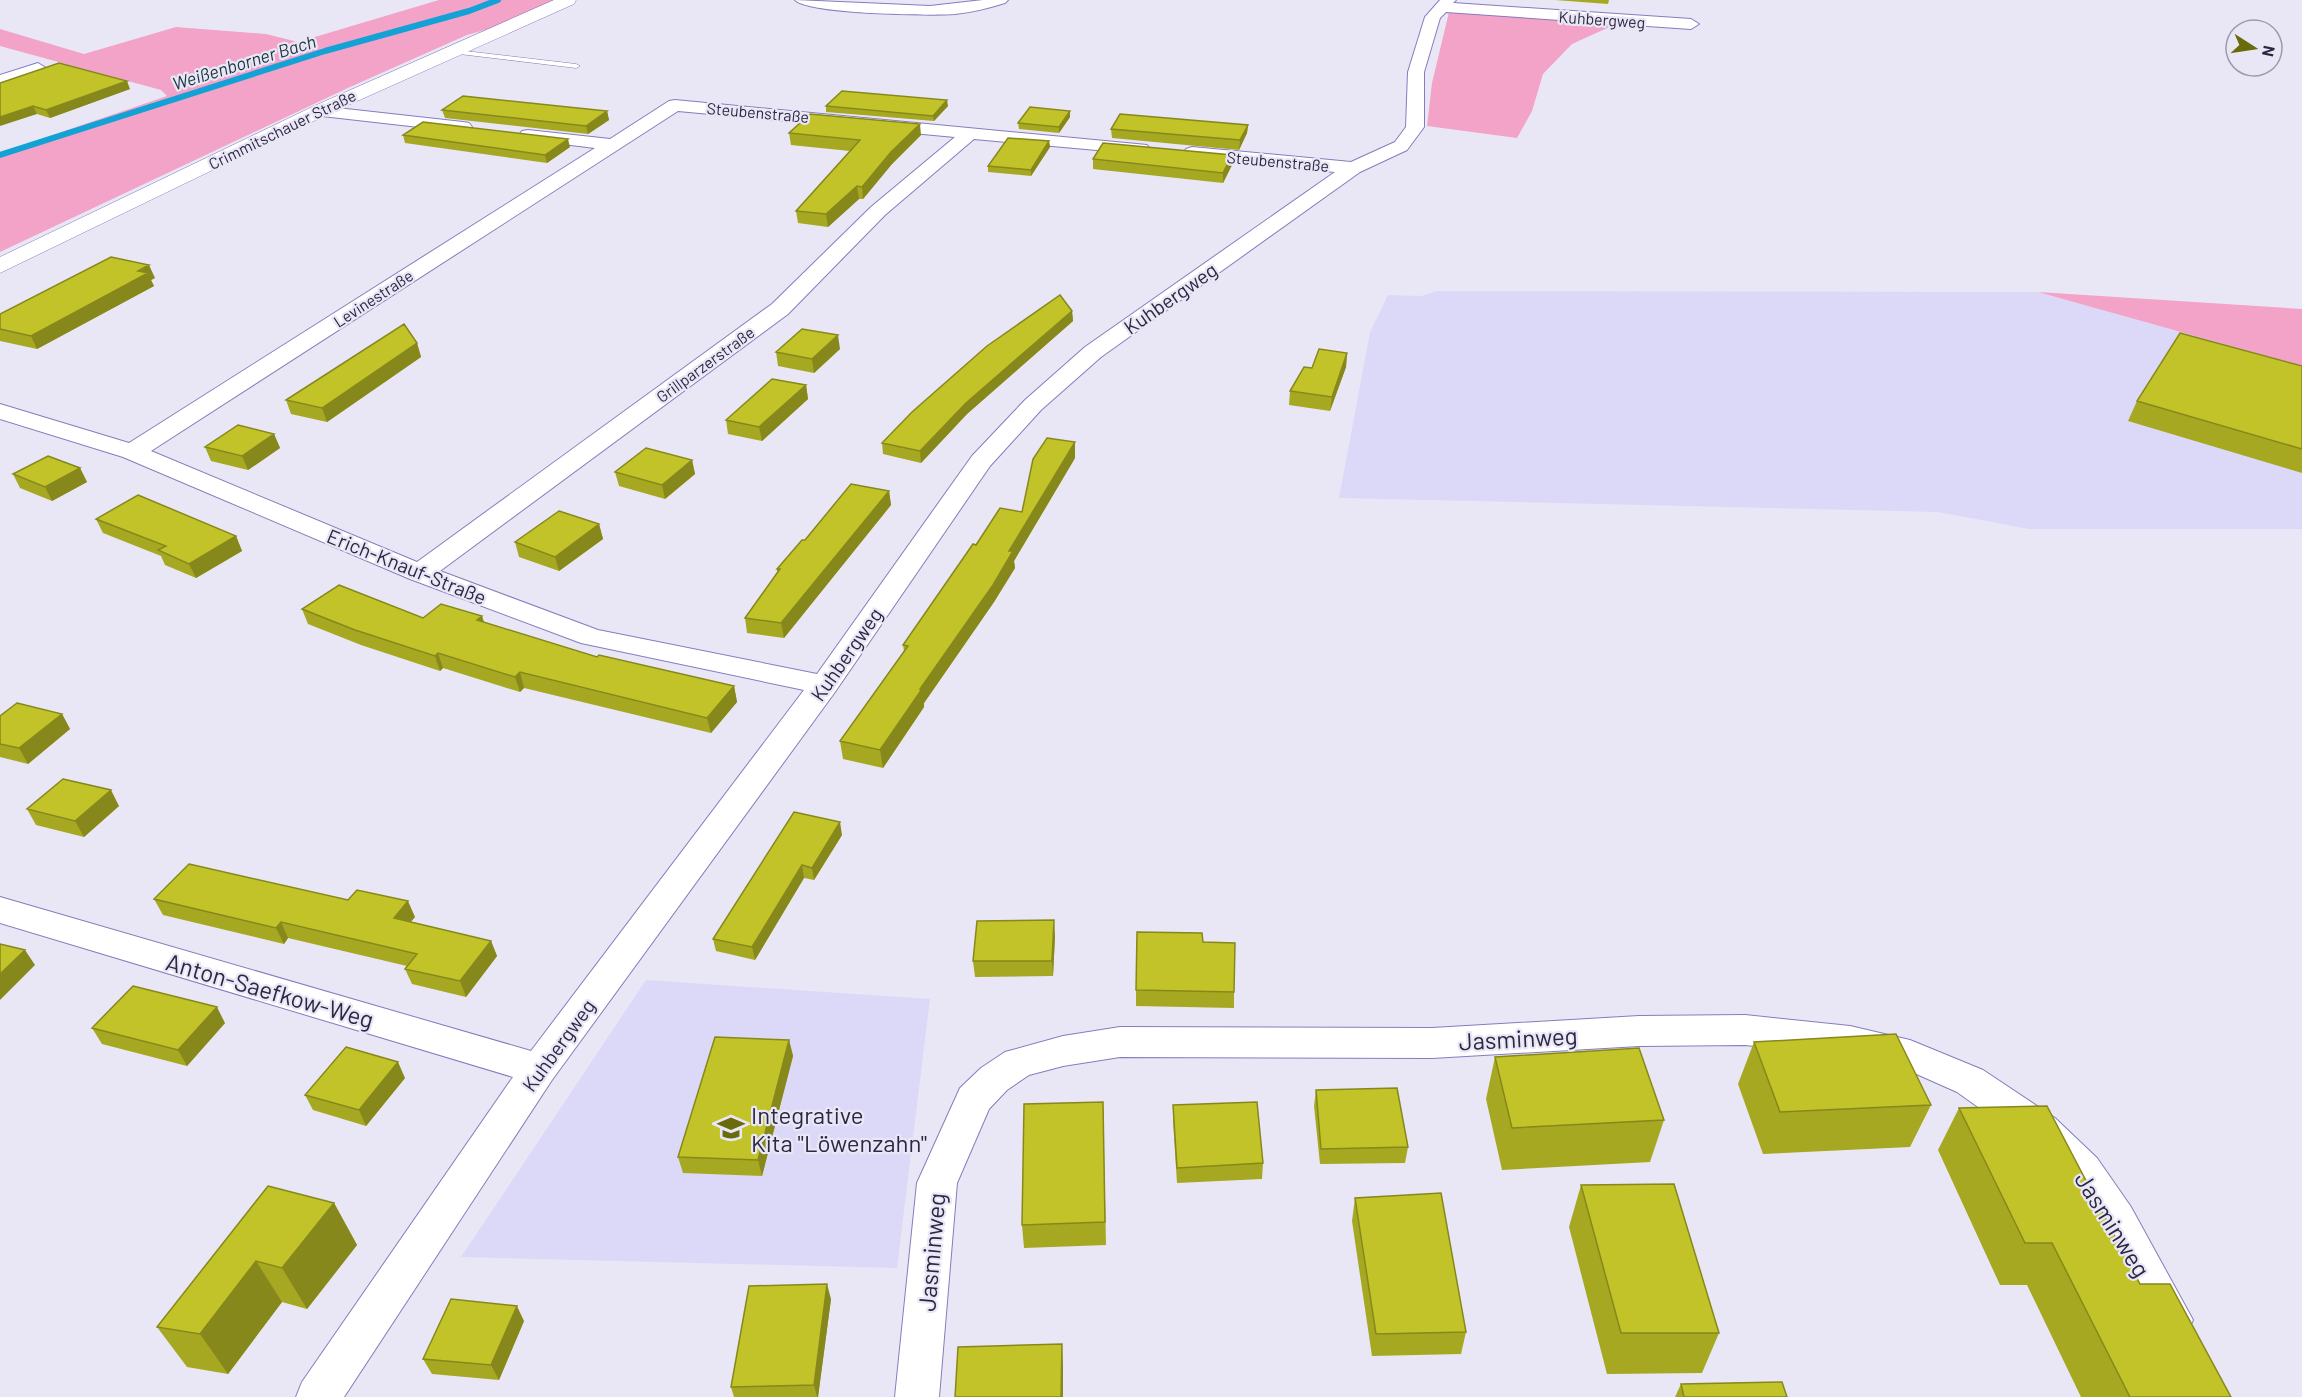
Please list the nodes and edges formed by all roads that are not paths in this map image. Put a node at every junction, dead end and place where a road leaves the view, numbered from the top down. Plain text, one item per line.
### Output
1 (568, 0) edge
2 (803, 0) edge
3 (1000, 0) edge
4 (1445, 4) edge
5 (1690, 24) dead end
6 (451, 51) junction
7 (576, 66) dead end
8 (38, 68) edge
9 (0, 80) edge
10 (320, 111) junction
11 (484, 130) edge
12 (507, 132) edge
13 (970, 133) junction
14 (613, 145) junction
15 (1156, 150) edge
16 (1179, 152) edge
17 (1353, 168) junction
18 (0, 266) edge
19 (0, 411) edge
20 (132, 452) junction
21 (420, 573) junction
22 (824, 685) junction
23 (0, 910) edge
24 (539, 1069) junction
25 (2190, 1355) edge
26 (318, 1397) edge
27 (917, 1397) edge

1 - 6 main road, Crimmitschauer Straße
2 - 3 street
4 - 5 street, Kuhbergweg
4 - 17 street, Kuhbergweg
6 - 7 lane
6 - 10 main road, Crimmitschauer Straße
8 - 9 street
10 - 11 street
10 - 18 main road, Crimmitschauer Straße
12 - 14 street
13 - 14 street, Steubenstraße
13 - 15 street, Steubenstraße
13 - 21 street, Grillparzerstraße
14 - 20 street, Levinestraße
16 - 17 street, Steubenstraße
17 - 22 street, Kuhbergweg
19 - 20 street, Erich-Knauf-Straße
20 - 21 street, Erich-Knauf-Straße
21 - 22 street, Erich-Knauf-Straße
22 - 24 street, Kuhbergweg
23 - 24 street, Anton-Saefkow-Weg
24 - 26 street, Kuhbergweg
25 - 27 street, Jasminweg

